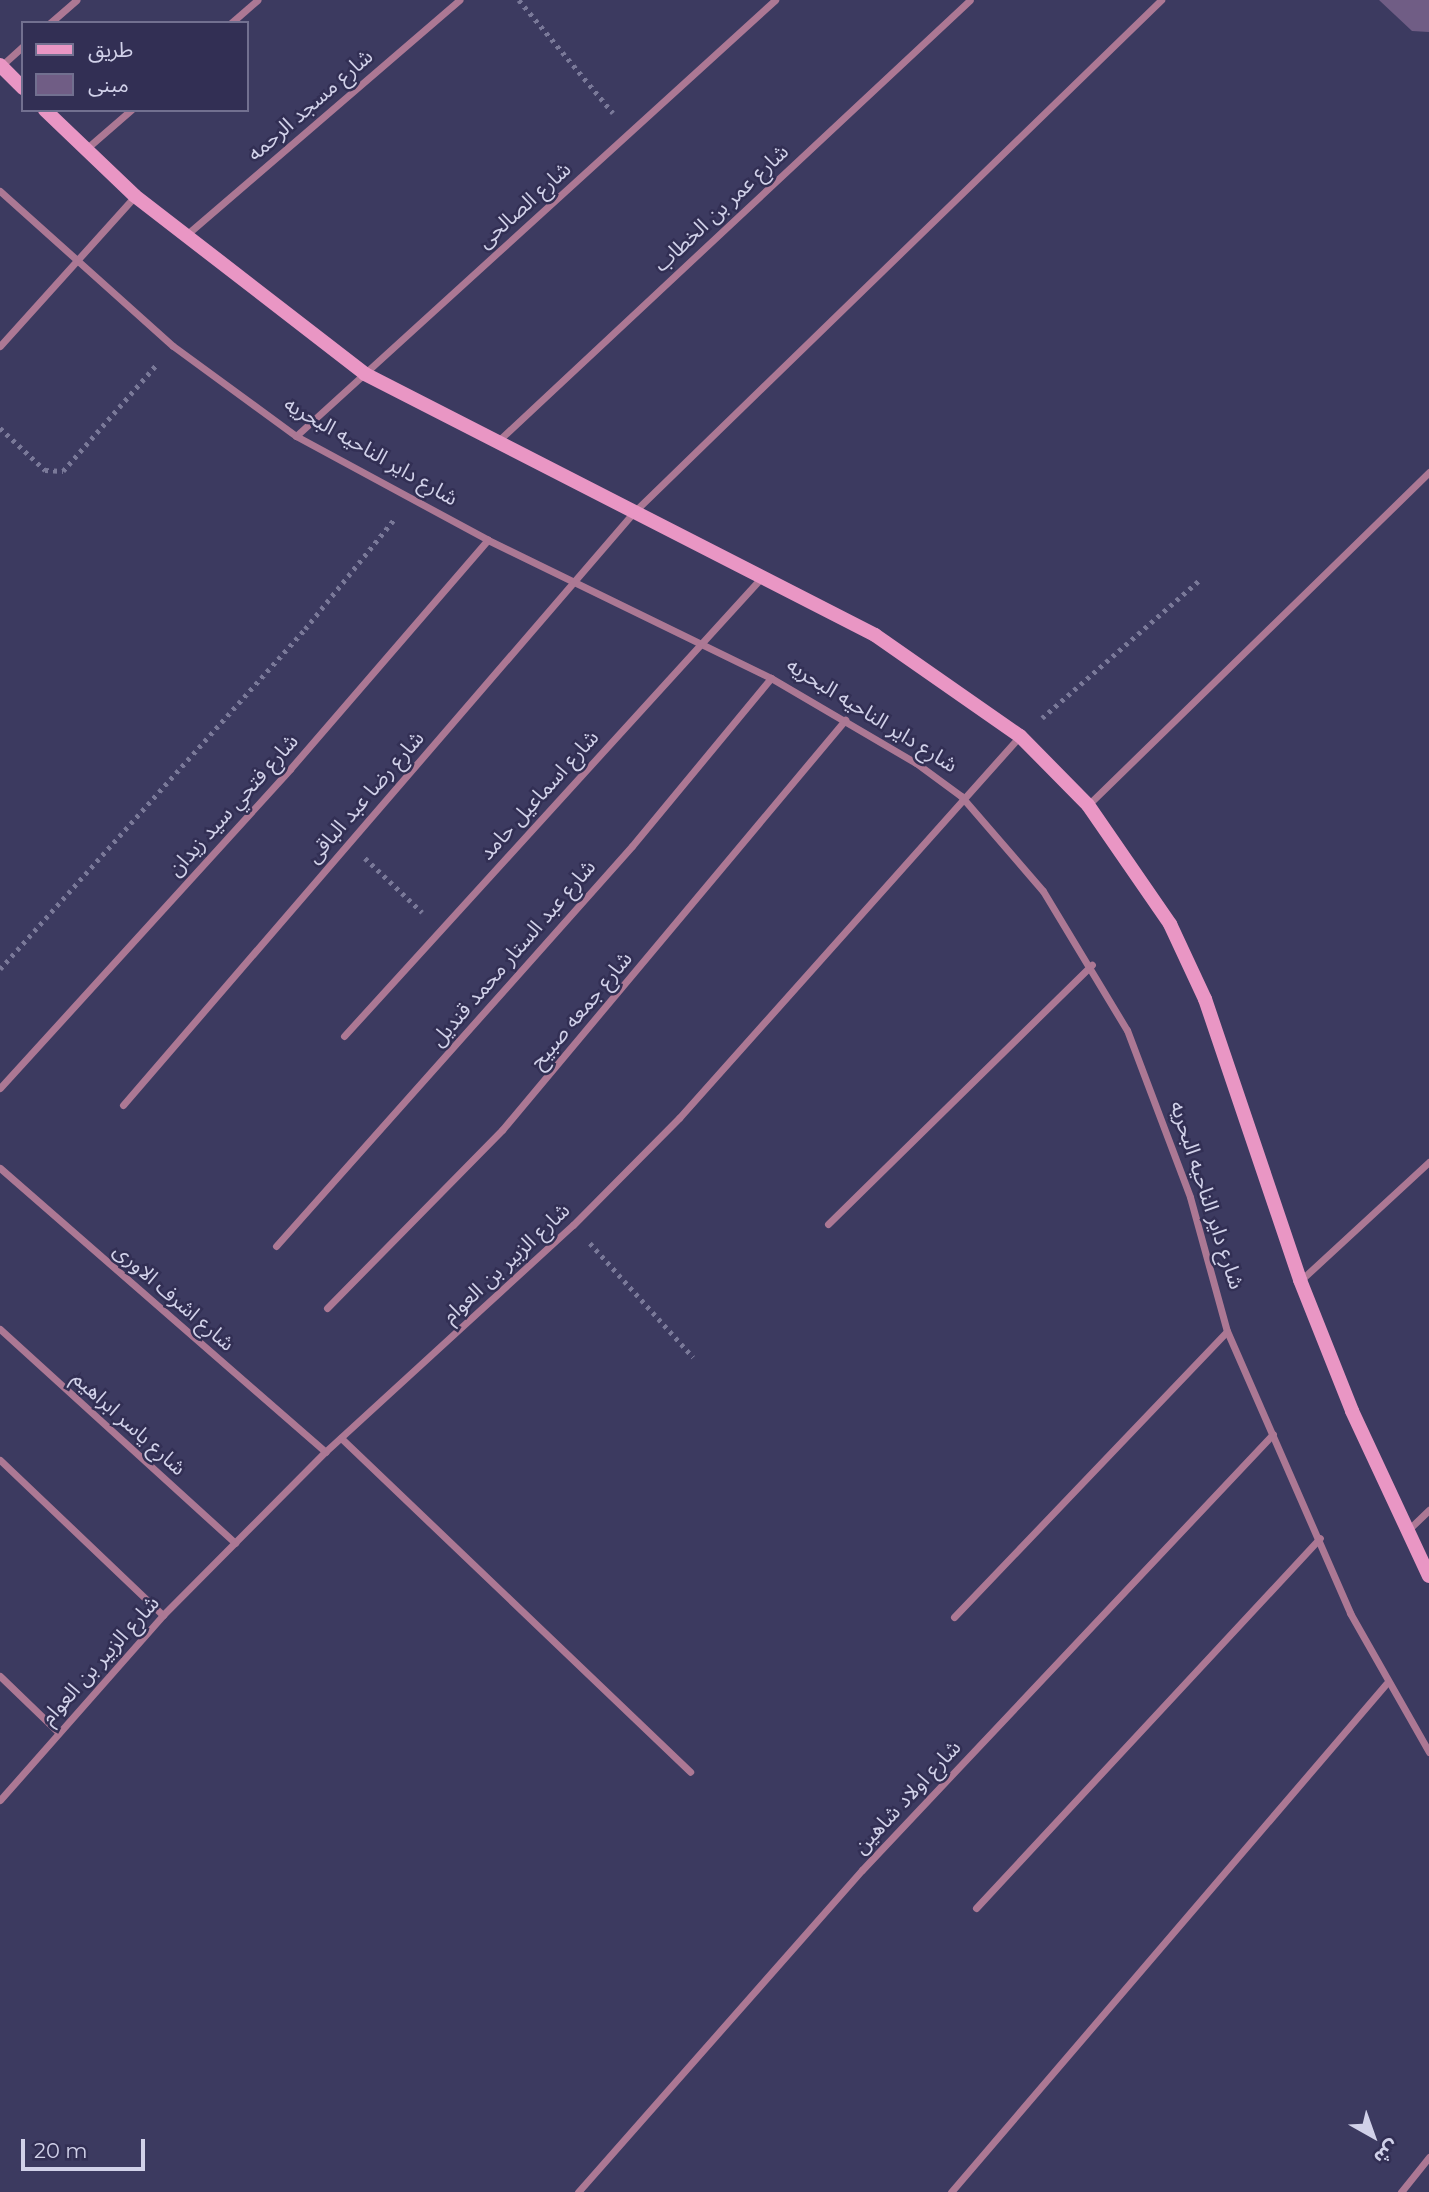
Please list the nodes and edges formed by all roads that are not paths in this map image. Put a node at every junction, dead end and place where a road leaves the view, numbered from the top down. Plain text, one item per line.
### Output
1 (76, 0) edge
2 (257, 0) edge
3 (458, 0) edge
4 (775, 0) edge
5 (970, 0) edge
6 (1161, 0) edge
7 (52, 21) edge
8 (233, 21) edge
9 (21, 48) edge
10 (0, 65) edge
11 (21, 86) edge
12 (47, 112) edge
13 (129, 112) edge
14 (85, 150) junction
15 (0, 191) edge
16 (135, 196) junction
17 (184, 236) junction
18 (77, 260) junction
19 (0, 346) edge
20 (365, 374) junction
21 (296, 436) junction
22 (496, 442) junction
23 (1429, 472) edge
24 (634, 513) junction
25 (488, 540) junction
26 (761, 578) junction
27 (576, 580) junction
28 (703, 641) junction
29 (771, 678) junction
30 (845, 720) junction
31 (1020, 736) junction
32 (961, 796) junction
33 (1088, 805) junction
34 (1092, 965) junction
35 (344, 1037) dead end
36 (0, 1088) edge
37 (123, 1105) dead end
38 (1429, 1162) edge
39 (0, 1168) edge
40 (828, 1224) dead end
41 (276, 1246) dead end
42 (1300, 1280) junction
43 (327, 1308) dead end
44 (0, 1329) edge
45 (1227, 1331) junction
46 (1273, 1434) junction
47 (341, 1438) junction
48 (325, 1452) junction
49 (0, 1460) edge
50 (1429, 1510) edge
51 (1406, 1532) junction
52 (1320, 1538) junction
53 (235, 1543) junction
54 (1429, 1576) edge
55 (163, 1615) junction
56 (954, 1617) dead end
57 (0, 1676) edge
58 (1386, 1684) junction
59 (58, 1732) junction
60 (1429, 1752) edge
61 (690, 1772) dead end
62 (0, 1800) edge
63 (976, 1908) dead end
64 (1429, 2157) edge
65 (578, 2192) edge
66 (951, 2192) edge
67 (1401, 2192) edge

1 - 7 street
2 - 8 street
3 - 17 street, شارع مسجد الرحمه
4 - 20 street, شارع الصالحى
5 - 22 street, شارع عمر بن الخطاب
6 - 24 street, شارع رضا عبد الباقى
9 - 10 street
10 - 11 street
12 - 14 street
13 - 14 street
14 - 16 street
15 - 18 street, شارع داير الناحيه البحريه
16 - 17 street
16 - 18 street
17 - 20 street
18 - 19 street
18 - 21 street, شارع داير الناحيه البحريه
20 - 21 street, شارع الصالحى
20 - 22 street
21 - 25 street, شارع داير الناحيه البحريه
22 - 24 street
23 - 33 street
24 - 26 street
24 - 27 street, شارع رضا عبد الباقى
25 - 27 street, شارع داير الناحيه البحريه
25 - 36 street, شارع فتحي سيد زيدان
26 - 28 street, شارع اسماعيل حامد
26 - 31 street
27 - 28 street, شارع داير الناحيه البحريه
27 - 37 street, شارع رضا عبد الباقى
28 - 29 street, شارع داير الناحيه البحريه
28 - 35 street, شارع اسماعيل حامد
29 - 30 street, شارع داير الناحيه البحريه
29 - 41 street, شارع عبد الستار محمد قنديل
30 - 32 street, شارع داير الناحيه البحريه
30 - 43 street, شارع جمعه صبيح
31 - 32 street, شارع الزبير بن العوام
31 - 33 street
32 - 34 street, شارع داير الناحيه البحريه
32 - 47 street, شارع الزبير بن العوام
33 - 42 street
34 - 40 street
34 - 45 street, شارع داير الناحيه البحريه
38 - 42 street
39 - 48 street, شارع اشرف الاورى
42 - 51 street
44 - 53 street, شارع ياسر ابراهيم
45 - 46 street, شارع داير الناحيه البحريه
45 - 56 street
46 - 52 street, شارع داير الناحيه البحريه
46 - 65 street, شارع اولاد شاهين
47 - 48 street, شارع الزبير بن العوام
47 - 61 street
48 - 53 street, شارع الزبير بن العوام
49 - 55 street
50 - 51 street
51 - 54 street
52 - 58 street, شارع داير الناحيه البحريه
52 - 63 street
53 - 55 street, شارع الزبير بن العوام
55 - 59 street, شارع الزبير بن العوام
57 - 59 street
58 - 60 street, شارع داير الناحيه البحريه
58 - 66 street
59 - 62 street, شارع الزبير بن العوام
64 - 67 street

